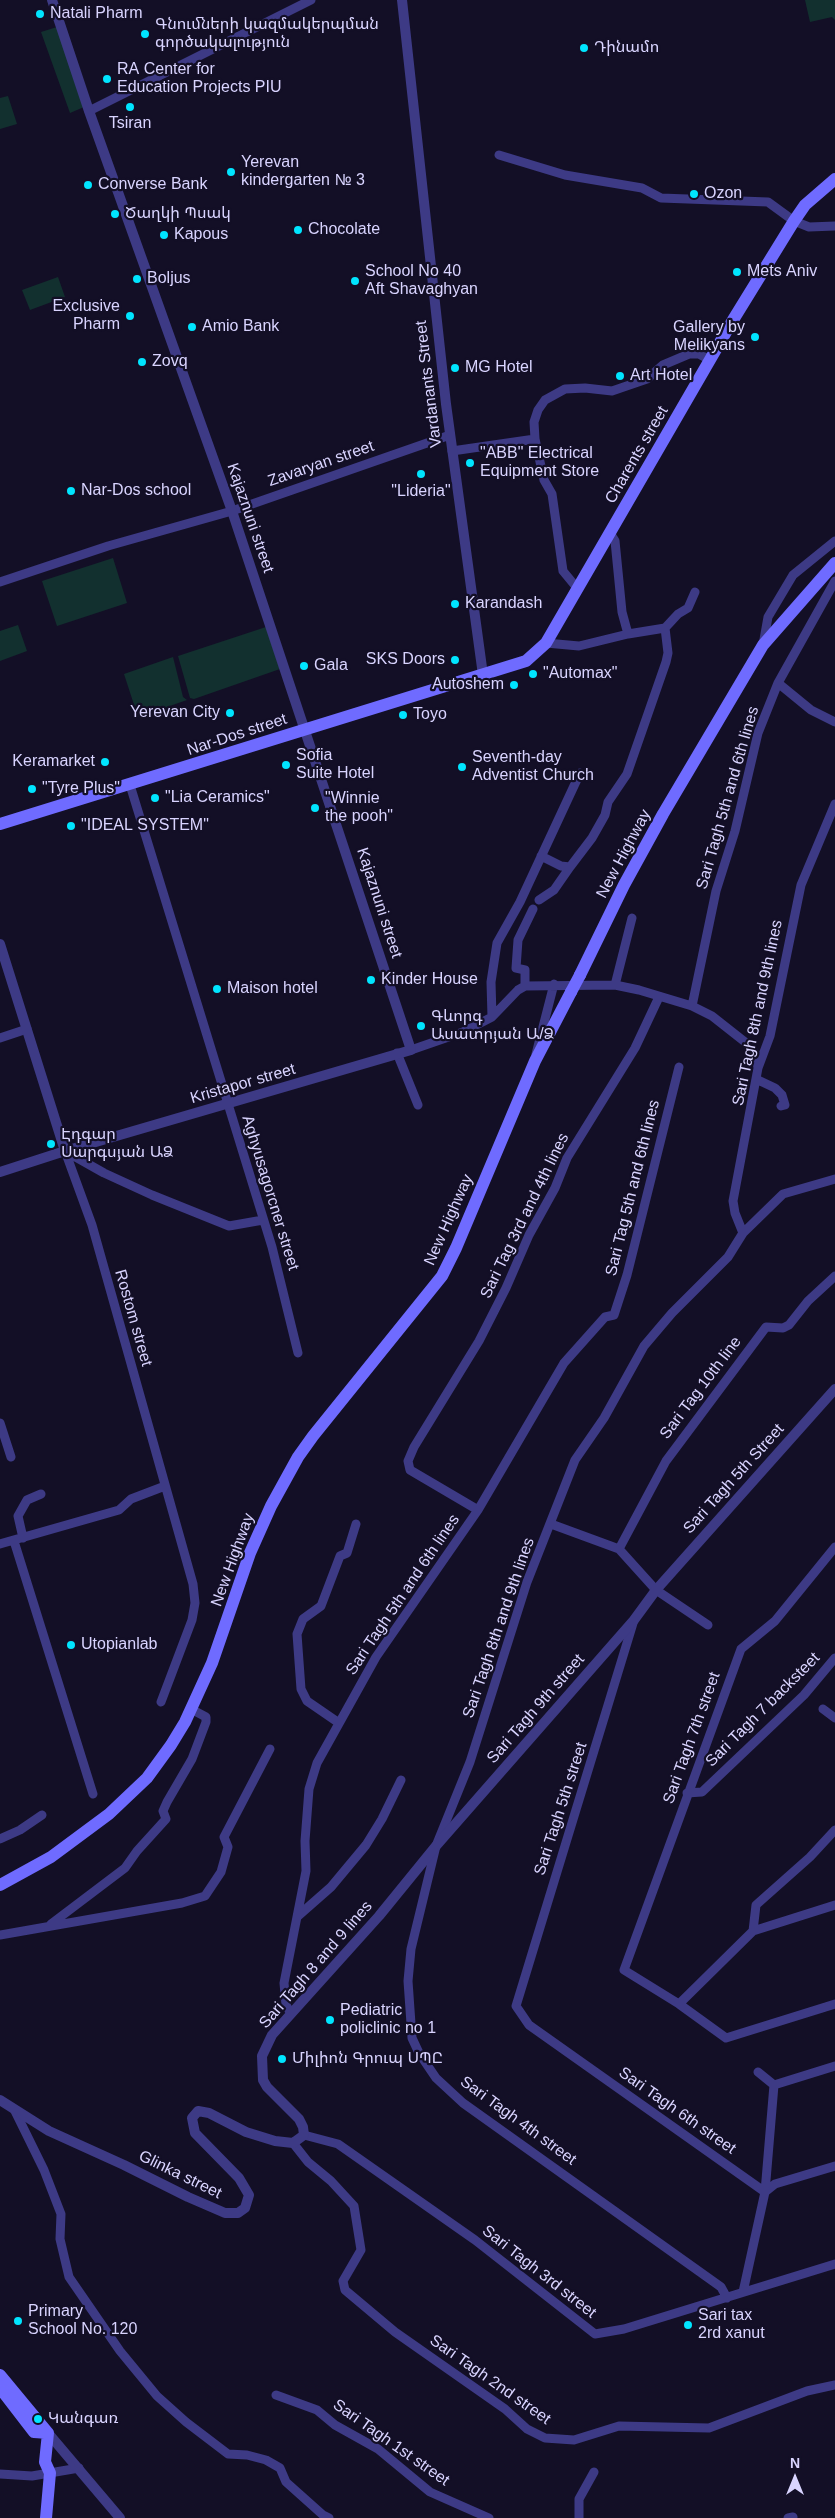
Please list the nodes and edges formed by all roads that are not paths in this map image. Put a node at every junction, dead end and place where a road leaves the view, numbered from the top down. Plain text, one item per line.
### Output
1 (52, 0) edge
2 (311, 0) edge
3 (402, 0) edge
4 (89, 111) junction
5 (499, 155) dead end
6 (835, 179) edge
7 (794, 221) junction
8 (835, 226) edge
9 (710, 360) junction
10 (450, 435) junction
11 (535, 439) junction
12 (452, 451) junction
13 (232, 511) junction
14 (610, 533) junction
15 (835, 541) edge
16 (835, 563) edge
17 (0, 582) edge
18 (835, 582) edge
19 (577, 588) junction
20 (695, 592) dead end
21 (665, 628) junction
22 (628, 634) junction
23 (546, 643) junction
24 (763, 644) junction
25 (482, 675) junction
26 (778, 683) junction
27 (835, 722) edge
28 (306, 730) junction
29 (580, 773) dead end
30 (130, 785) junction
31 (835, 804) edge
32 (0, 824) edge
33 (541, 856) junction
34 (570, 867) junction
35 (539, 900) dead end
36 (532, 909) dead end
37 (632, 918) dead end
38 (0, 944) edge
39 (554, 984) junction
40 (615, 985) junction
41 (525, 986) junction
42 (659, 997) junction
43 (692, 1006) junction
44 (492, 1017) junction
45 (27, 1029) junction
46 (0, 1038) edge
47 (411, 1050) junction
48 (397, 1054) junction
49 (535, 1061) junction
50 (679, 1067) dead end
51 (758, 1068) junction
52 (758, 1080) junction
53 (227, 1104) junction
54 (418, 1106) dead end
55 (782, 1106) dead end
56 (65, 1151) junction
57 (0, 1172) edge
58 (835, 1179) edge
59 (263, 1220) junction
60 (743, 1234) junction
61 (835, 1276) edge
62 (298, 1353) dead end
63 (835, 1389) edge
64 (0, 1423) edge
65 (11, 1458) dead end
66 (165, 1486) junction
67 (41, 1494) dead end
68 (478, 1510) junction
69 (356, 1524) dead end
70 (551, 1524) junction
71 (19, 1539) junction
72 (0, 1544) edge
73 (835, 1547) edge
74 (618, 1549) junction
75 (656, 1590) junction
76 (634, 1620) junction
77 (708, 1625) dead end
78 (835, 1658) edge
79 (161, 1702) dead end
80 (191, 1709) junction
81 (823, 1709) dead end
82 (835, 1718) edge
83 (339, 1722) junction
84 (270, 1749) dead end
85 (401, 1780) dead end
86 (93, 1794) dead end
87 (687, 1794) junction
88 (42, 1815) dead end
89 (835, 1830) edge
90 (0, 1839) edge
91 (436, 1846) junction
92 (0, 1885) edge
93 (835, 1906) edge
94 (298, 1916) junction
95 (49, 1925) junction
96 (753, 1931) junction
97 (0, 1935) edge
98 (679, 2004) junction
99 (835, 2004) edge
100 (516, 2006) joint
101 (291, 2014) junction
102 (835, 2066) edge
103 (758, 2072) dead end
104 (774, 2085) junction
105 (0, 2100) edge
106 (14, 2111) junction
107 (304, 2135) junction
108 (293, 2144) junction
109 (835, 2166) edge
110 (765, 2192) junction
111 (835, 2264) edge
112 (743, 2292) junction
113 (727, 2298) junction
114 (0, 2375) edge
115 (835, 2385) edge
116 (0, 2388) edge
117 (276, 2394) dead end
118 (48, 2433) junction
119 (79, 2468) junction
120 (594, 2472) dead end
121 (50, 2473) junction
122 (0, 2474) edge
123 (46, 2518) edge
124 (120, 2518) edge
125 (328, 2518) edge
126 (489, 2518) edge
127 (579, 2518) edge

1 - 4 street, Kajaznuni street
2 - 4 street
3 - 10 street, Vardanants Street
4 - 13 street, Kajaznuni street
5 - 7 street
6 - 7 main road, Charents street
7 - 8 street
7 - 9 main road, Charents street
9 - 11 street
9 - 14 main road, Charents street
10 - 12 street, Vardanants Street
10 - 13 street, Zavaryan street
11 - 12 street
11 - 19 street
12 - 25 street, Vardanants Street
13 - 17 street, Zavaryan street
13 - 28 street, Kajaznuni street
14 - 19 main road, Charents street
14 - 22 street
15 - 24 street
16 - 24 main road, New Highway
18 - 26 street, Sari Tagh 5th and 6th lines
19 - 23 main road, Charents street
20 - 21 street
21 - 22 street
21 - 34 street
22 - 23 street
23 - 25 main road, Charents street
24 - 49 main road, New Highway, bridge
25 - 28 main road, Nar-Dos street
26 - 27 street
26 - 43 street, Sari Tagh 5th and 6th lines
28 - 30 main road, Nar-Dos street
28 - 47 street, Kajaznuni street
29 - 33 street
30 - 32 main road, Nar-Dos street
30 - 53 street, Aghyusagorcner street
31 - 51 street, Sari Tagh 8th and 9th lines
33 - 34 street
33 - 44 street
34 - 35 street
36 - 41 street
37 - 40 street
38 - 45 street, Rostom street
39 - 40 street
39 - 41 street
39 - 49 street
40 - 42 street
41 - 44 street, Kristapor street
42 - 43 street
42 - 68 street, Sari Tag 3rd and 4th lines
43 - 51 street
44 - 47 street, Kristapor street
45 - 46 street
45 - 56 street, Rostom street
47 - 48 street, Kristapor street
48 - 53 street, Kristapor street
48 - 54 street
49 - 80 main road, New Highway
50 - 68 street, Sari Tagh 5th and 6th lines
51 - 52 street, Sari Tagh 8th and 9th lines
52 - 55 street
52 - 60 street, Sari Tagh 8th and 9th lines
53 - 56 street, Kristapor street
53 - 59 street, Aghyusagorcner street
56 - 57 street, Kristapor street
56 - 59 street
56 - 66 street, Rostom street
58 - 60 street, Sari Tagh 8th and 9th lines
59 - 62 street, Aghyusagorcner street
60 - 70 street, Sari Tagh 8th and 9th lines
61 - 74 street, Sari Tag 10th line
63 - 75 street, Sari Tagh 5th Street
64 - 65 street
66 - 71 street
66 - 79 street, Rostom street
67 - 71 street
68 - 83 street, Sari Tagh 5th and 6th lines
69 - 83 street
70 - 74 street
70 - 91 street, Sari Tagh 8th and 9th lines
71 - 72 street
71 - 86 street
73 - 87 street, Sari Tagh 7th street
74 - 75 street
75 - 76 street, Sari Tagh 9th street
75 - 77 street
76 - 91 street, Sari Tagh 9th street
76 - 100 street, Sari Tagh 5th street
78 - 87 street, Sari Tagh 7 backsteet
80 - 92 main road, New Highway
80 - 95 street
81 - 82 street
83 - 94 street, Sari Tagh 5th and 6th lines
84 - 95 street
85 - 94 street
87 - 98 street, Sari Tagh 7th street
88 - 90 street
89 - 96 street
91 - 101 street, Sari Tagh 8 and 9 lines
91 - 113 street, Sari Tagh 4th street
93 - 96 street
94 - 101 street, Sari Tagh 5th and 6th lines
95 - 97 street
96 - 98 street
98 - 99 street
100 - 110 street, Sari Tagh 6th street
101 - 107 street, Sari Tagh 8 and 9 lines
102 - 104 street
103 - 104 street
104 - 110 street
105 - 106 street, Glinka street
106 - 108 street, Glinka street
106 - 125 street
107 - 108 street
107 - 113 street, Sari Tagh 3rd street
108 - 115 street, Sari Tagh 2nd street
109 - 110 street
110 - 112 street
111 - 112 street, Sari Tagh 3rd street
112 - 113 street, Sari Tagh 3rd street
114 - 118 main road
116 - 118 main road
117 - 126 street, Sari Tagh 1st street
118 - 119 street
118 - 121 main road
119 - 121 street
119 - 124 street
120 - 127 street
121 - 122 street
121 - 123 main road

